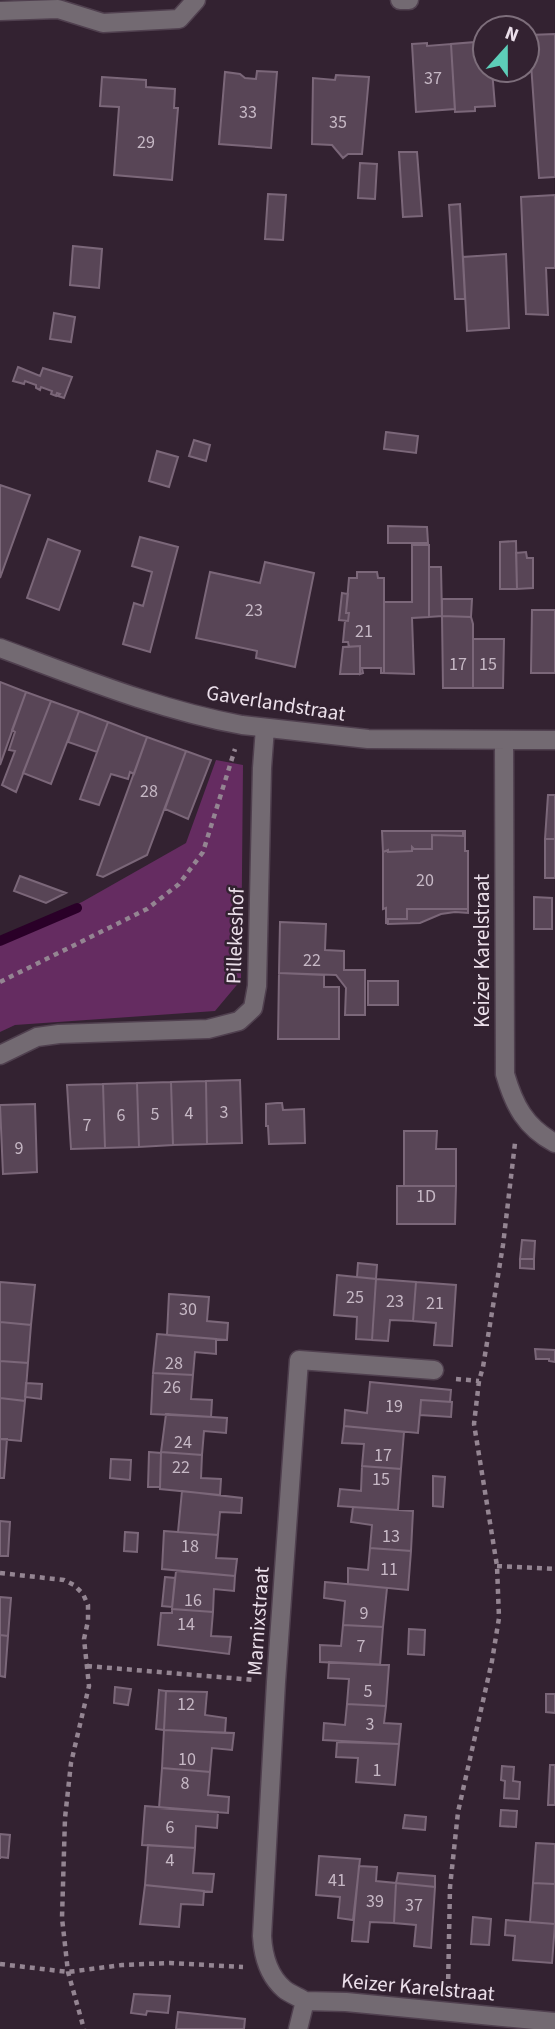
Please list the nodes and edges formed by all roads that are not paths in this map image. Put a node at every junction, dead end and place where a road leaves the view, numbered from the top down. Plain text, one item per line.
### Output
1 (196, 0) edge
2 (400, 0) edge
3 (409, 0) edge
4 (0, 10) edge
5 (0, 649) edge
6 (265, 728) junction
7 (504, 740) junction
8 (555, 740) edge
9 (0, 1055) edge
10 (555, 1143) edge
11 (434, 1370) dead end
12 (305, 2001) junction
13 (555, 2022) edge
14 (298, 2029) edge

1 - 4 street
2 - 3 street
5 - 6 street, Gaverlandstraat
6 - 7 street, Gaverlandstraat
6 - 9 street, Pillekeshof
7 - 8 street, Gaverlandstraat
7 - 10 street, Keizer Karelstraat
11 - 12 street, Marnixstraat
12 - 13 street, Keizer Karelstraat
12 - 14 street

